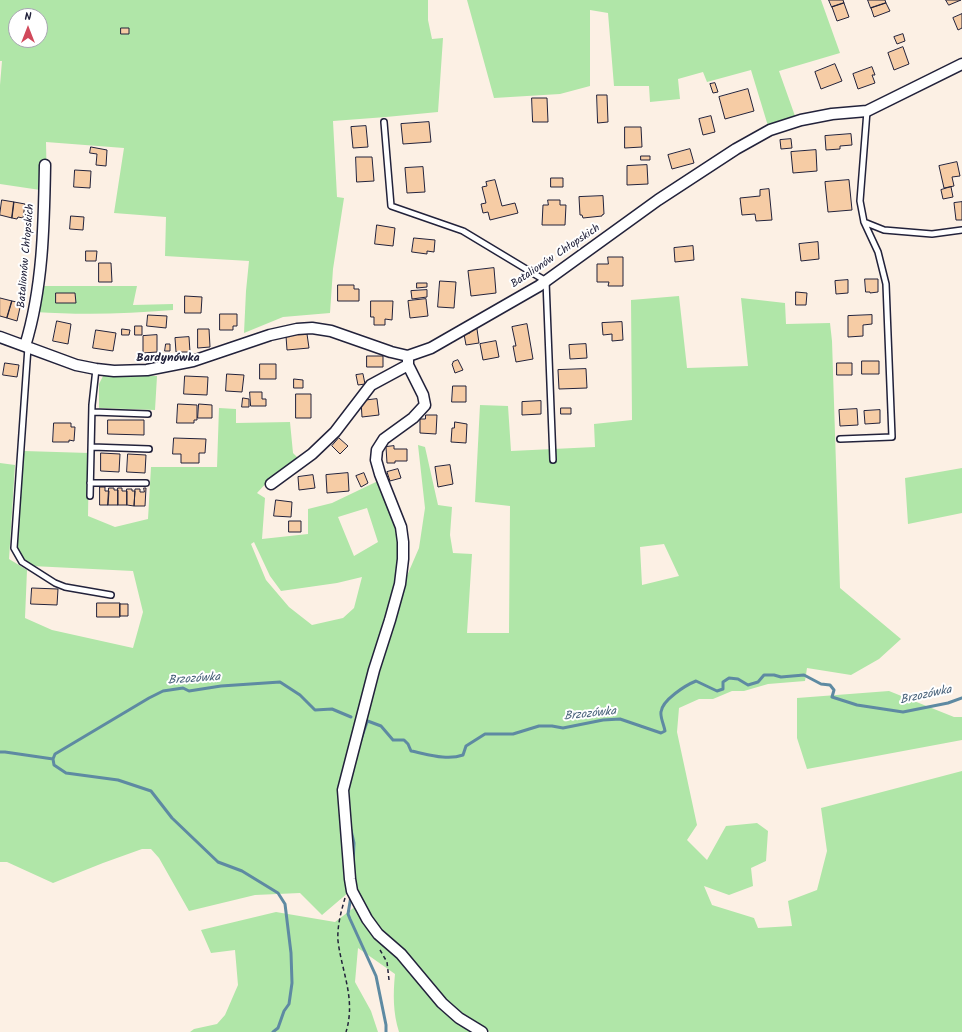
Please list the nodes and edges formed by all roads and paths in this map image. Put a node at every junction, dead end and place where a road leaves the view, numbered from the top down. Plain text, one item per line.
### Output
1 (962, 64) edge
2 (867, 111) junction
3 (384, 122) dead end
4 (45, 165) dead end
5 (864, 222) junction
6 (962, 230) edge
7 (546, 281) junction
8 (0, 336) edge
9 (26, 346) junction
10 (408, 361) junction
11 (96, 369) junction
12 (93, 412) junction
13 (148, 414) dead end
14 (840, 439) dead end
15 (92, 447) junction
16 (149, 449) dead end
17 (553, 460) dead end
18 (90, 482) junction
19 (146, 483) dead end
20 (271, 484) dead end
21 (90, 496) dead end
22 (112, 595) dead end
23 (350, 879) junction
24 (378, 934) junction
25 (390, 980) dead end
26 (346, 1032) edge
27 (482, 1032) edge

1 - 2 street, Batalionów Chłopskich
2 - 5 lane
2 - 7 street, Batalionów Chłopskich
3 - 7 lane
4 - 9 street, Batalionów Chłopskich
5 - 6 lane
5 - 14 lane
7 - 10 street, Batalionów Chłopskich
7 - 17 lane
8 - 9 street
9 - 11 street
9 - 22 lane, Batalionów Chłopskich
10 - 11 street
10 - 20 street, Batalionów Chłopskich
10 - 23 street
11 - 12 lane
12 - 13 lane
12 - 15 lane
15 - 16 lane
15 - 18 lane
18 - 19 lane
18 - 21 lane
23 - 24 street
23 - 26 path
24 - 25 path
24 - 27 street

